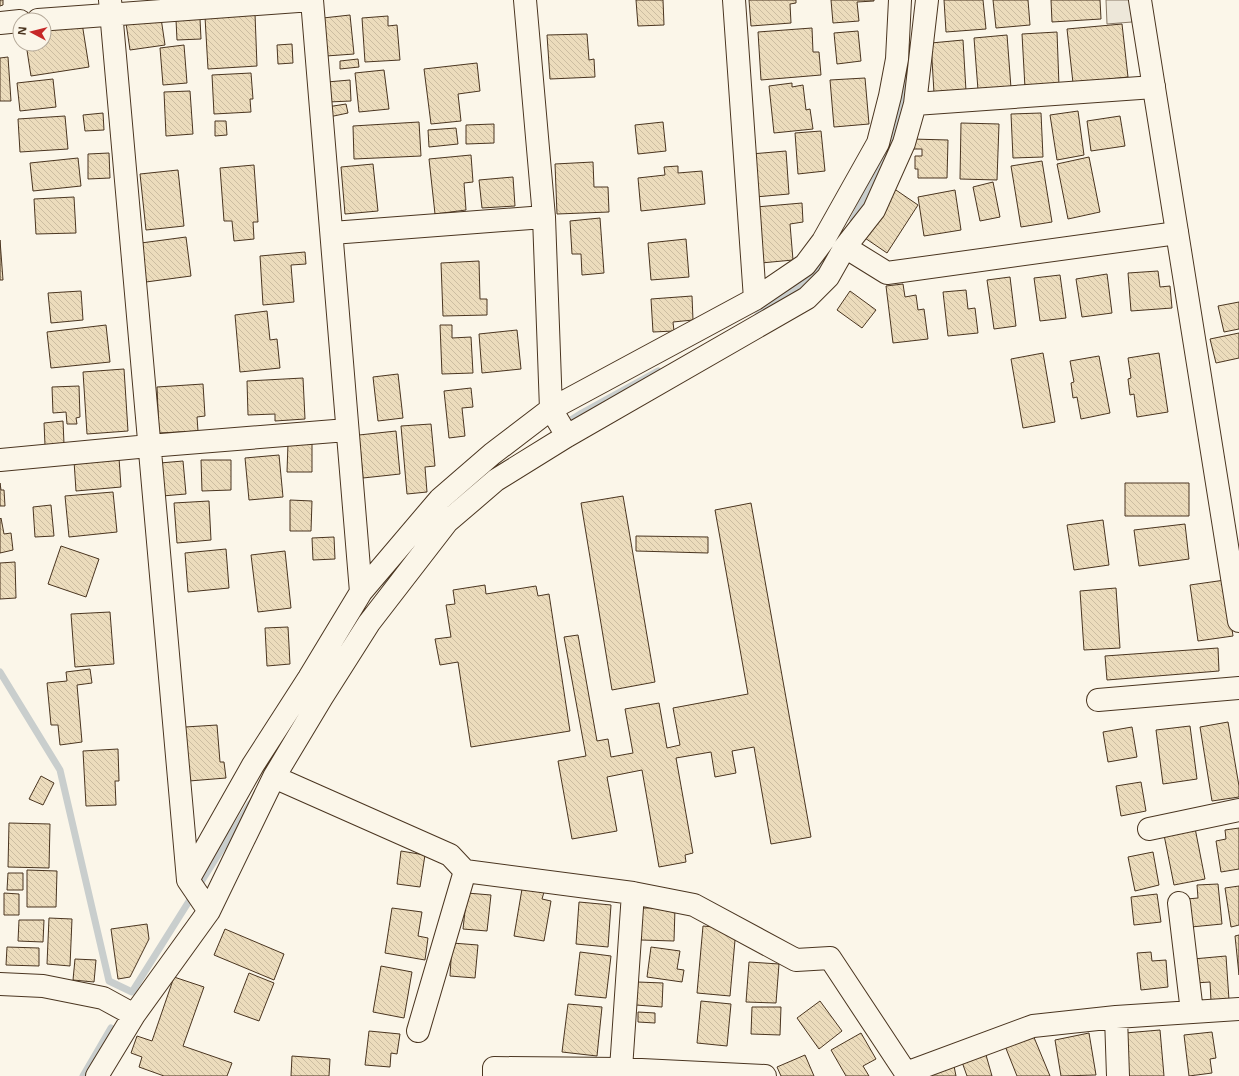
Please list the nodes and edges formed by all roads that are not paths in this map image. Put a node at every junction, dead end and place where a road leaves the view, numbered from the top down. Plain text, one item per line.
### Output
1 (312, 0) edge
2 (525, 0) edge
3 (734, 0) edge
4 (900, 0) edge
5 (927, 0) edge
6 (1140, 0) edge
7 (111, 7) edge
8 (52, 18) edge
9 (12, 22) edge
10 (0, 23) edge
11 (1154, 87) junction
12 (915, 104) junction
13 (544, 217) junction
14 (332, 233) junction
15 (1177, 233) junction
16 (845, 247) junction
17 (755, 299) junction
18 (551, 409) junction
19 (347, 430) junction
20 (568, 436) junction
21 (149, 446) junction
22 (0, 460) edge
23 (361, 592) junction
24 (1239, 622) edge
25 (1239, 688) edge
26 (1098, 700) dead end
27 (274, 777) junction
28 (1239, 810) edge
29 (1149, 829) dead end
30 (465, 871) junction
31 (188, 880) junction
32 (633, 893) junction
33 (1179, 903) dead end
34 (208, 911) junction
35 (0, 984) edge
36 (1239, 1009) edge
37 (1192, 1012) junction
38 (134, 1015) junction
39 (1116, 1017) junction
40 (418, 1031) dead end
41 (620, 1069) junction
42 (98, 1076) edge
43 (494, 1076) edge
44 (765, 1076) edge
45 (1118, 1076) edge

1 - 7 street
1 - 14 street
2 - 13 street
3 - 17 street
4 - 17 street
5 - 12 street
6 - 11 street
7 - 8 street
7 - 21 street
9 - 10 street
11 - 12 street
11 - 15 street
12 - 16 street
13 - 14 street
13 - 18 street
14 - 19 street
15 - 16 street
15 - 24 street
16 - 20 street
17 - 18 street
18 - 20 street
18 - 23 street
19 - 21 street
19 - 23 street
20 - 27 street
21 - 22 street
21 - 31 street
23 - 31 street
25 - 26 street
27 - 30 street
27 - 34 street
28 - 29 street
30 - 32 street
30 - 40 street
31 - 34 street
32 - 39 street
32 - 41 street
33 - 37 street
34 - 38 street
35 - 38 street
36 - 37 street
37 - 39 street
38 - 42 street
39 - 45 street
41 - 43 street
41 - 44 street

